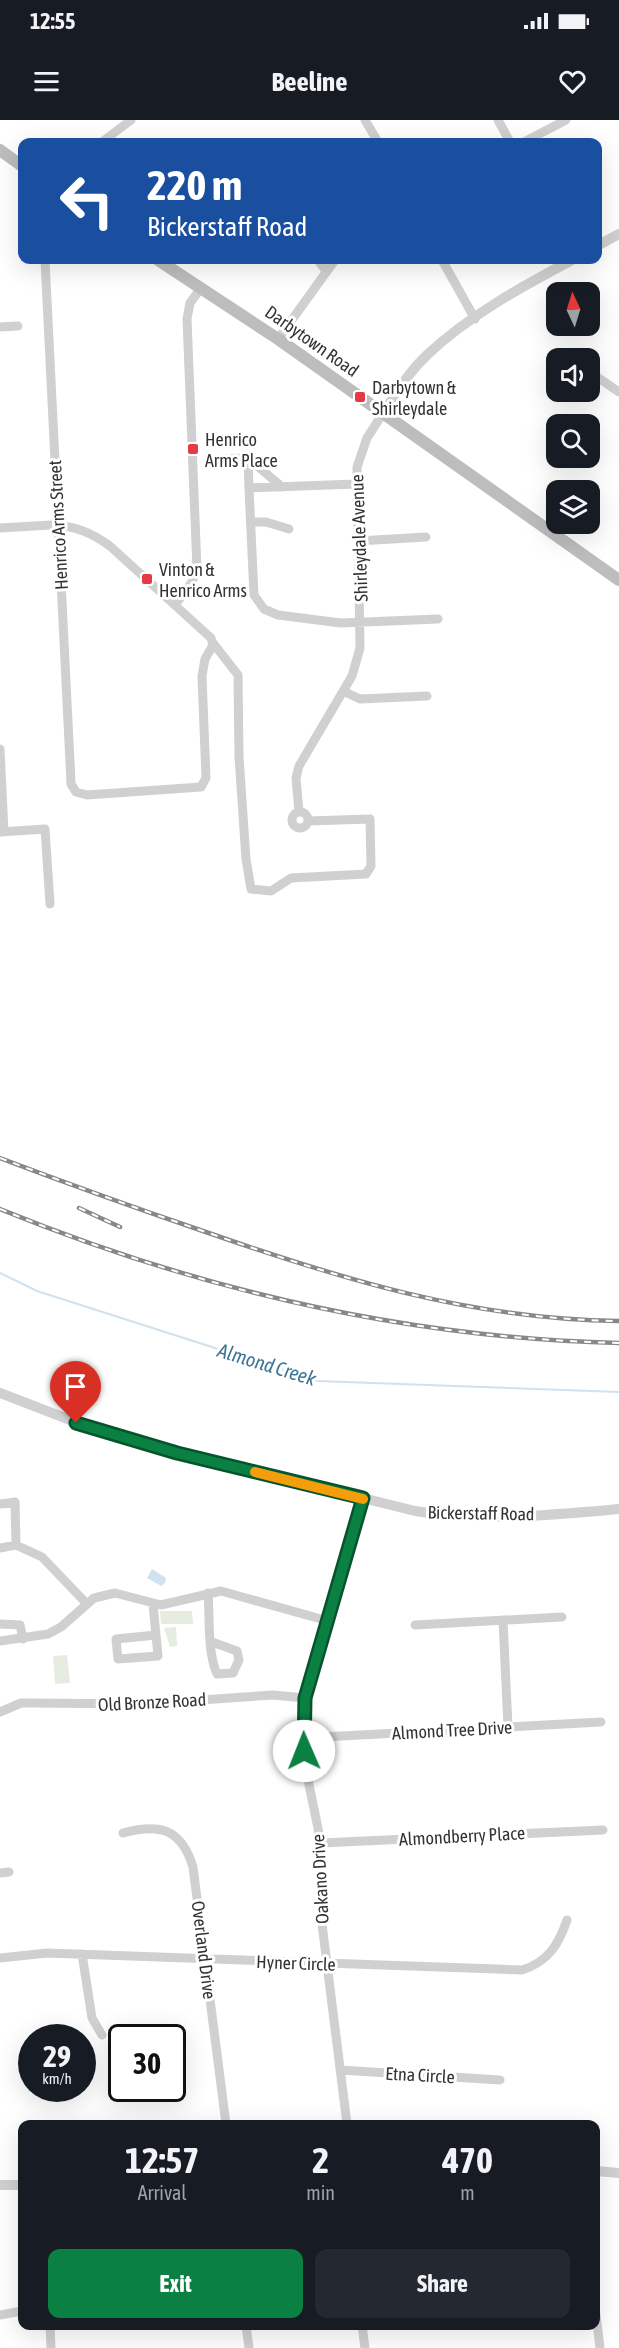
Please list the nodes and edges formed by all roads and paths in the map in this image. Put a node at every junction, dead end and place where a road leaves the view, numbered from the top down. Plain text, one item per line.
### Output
1 (131, 120) edge
2 (365, 120) edge
3 (498, 120) edge
4 (566, 120) edge
5 (107, 138) edge
6 (376, 138) edge
7 (508, 138) edge
8 (532, 138) edge
9 (0, 150) edge
10 (18, 163) edge
11 (619, 234) edge
12 (602, 243) edge
13 (45, 264) edge
14 (164, 264) edge
15 (321, 264) edge
16 (332, 264) edge
17 (444, 264) edge
18 (565, 264) edge
19 (326, 271) junction
20 (201, 288) junction
21 (475, 319) junction
22 (18, 326) dead end
23 (0, 327) edge
24 (278, 339) junction
25 (600, 379) edge
26 (619, 392) edge
27 (383, 413) junction
28 (248, 458) junction
29 (216, 459) dead end
30 (356, 484) junction
31 (282, 487) junction
32 (249, 488) junction
33 (251, 522) junction
34 (58, 525) junction
35 (0, 528) edge
36 (289, 529) dead end
37 (426, 537) dead end
38 (358, 541) junction
39 (619, 580) edge
40 (175, 605) junction
41 (438, 619) dead end
42 (362, 622) junction
43 (213, 643) junction
44 (343, 692) junction
45 (427, 696) dead end
46 (0, 749) edge
47 (298, 812) junction
48 (308, 821) junction
49 (2, 832) edge
50 (50, 904) dead end
51 (0, 1393) edge
52 (363, 1498) junction
53 (0, 1504) edge
54 (619, 1509) edge
55 (16, 1545) junction
56 (0, 1548) edge
57 (208, 1593) junction
58 (87, 1604) junction
59 (153, 1604) junction
60 (562, 1617) dead end
61 (503, 1620) junction
62 (328, 1621) junction
63 (0, 1624) edge
64 (415, 1624) dead end
65 (156, 1635) junction
66 (23, 1639) junction
67 (0, 1641) edge
68 (212, 1642) dead end
69 (305, 1698) junction
70 (0, 1712) edge
71 (601, 1722) dead end
72 (508, 1727) junction
73 (304, 1738) junction
74 (603, 1830) dead end
75 (123, 1833) dead end
76 (321, 1843) junction
77 (567, 1920) dead end
78 (82, 1954) junction
79 (0, 1958) edge
80 (205, 1959) junction
81 (327, 1964) junction
82 (102, 2035) dead end
83 (340, 2070) junction
84 (500, 2080) dead end
85 (225, 2120) edge
86 (346, 2120) edge
87 (600, 2171) edge
88 (619, 2173) edge
89 (0, 2185) edge
90 (18, 2185) edge
91 (18, 2312) edge
92 (0, 2315) edge
93 (50, 2330) edge
94 (247, 2330) edge
95 (363, 2330) edge
96 (598, 2330) edge
97 (51, 2348) edge
98 (249, 2348) edge
99 (365, 2348) edge
100 (600, 2348) edge

1 - 5 street
2 - 6 street
3 - 7 street
4 - 8 street
9 - 10 main road
11 - 12 street
13 - 34 street, Henrico Arms Street
14 - 20 main road, Darbytown Road
15 - 19 street
16 - 19 street
17 - 21 street
18 - 21 street, Shirleydale Avenue
19 - 24 street
20 - 24 main road, Darbytown Road
20 - 40 street
21 - 27 street, Shirleydale Avenue
22 - 23 street
24 - 27 main road, Darbytown Road
25 - 26 street
27 - 30 street, Shirleydale Avenue
27 - 39 main road, Darbytown Road
28 - 29 street
28 - 31 street
28 - 32 street
30 - 31 street
30 - 38 street, Shirleydale Avenue
31 - 32 street
32 - 33 street
33 - 36 street
33 - 42 street
34 - 35 street
34 - 40 street
34 - 43 street, Henrico Arms Street
37 - 38 street
38 - 42 street, Shirleydale Avenue
40 - 43 street
41 - 42 street
42 - 44 street, Shirleydale Avenue
43 - 48 street
44 - 45 street
44 - 47 street, Shirleydale Avenue
46 - 49 street
47 - 48 street
47 - 48 street
49 - 50 street
51 - 52 street, Bickerstaff Road
52 - 54 street, Bickerstaff Road
52 - 62 street, Oakano Drive
53 - 55 street
55 - 56 street
55 - 58 street
57 - 59 street
57 - 62 street
57 - 68 street
58 - 59 street
58 - 66 street
59 - 65 street
60 - 61 street
61 - 64 street
61 - 72 street
62 - 69 street, Oakano Drive
63 - 66 street
65 - 65 street
66 - 67 street
69 - 70 street, Old Bronze Road
69 - 73 street, Oakano Drive
71 - 72 street, Almond Tree Drive
72 - 73 street, Almond Tree Drive
73 - 76 street, Oakano Drive
74 - 76 street, Almondberry Place
75 - 80 street, Overland Drive
76 - 81 street, Oakano Drive
77 - 81 street, Hyner Circle
78 - 79 street, Hyner Circle
78 - 80 street, Hyner Circle
78 - 82 street
80 - 81 street, Hyner Circle
80 - 85 street, Overland Drive
81 - 83 street, Oakano Drive
83 - 84 street, Etna Circle
83 - 86 street, Oakano Drive
87 - 88 street
89 - 90 street
91 - 92 street
93 - 97 street
94 - 98 street
95 - 99 street
96 - 100 street

